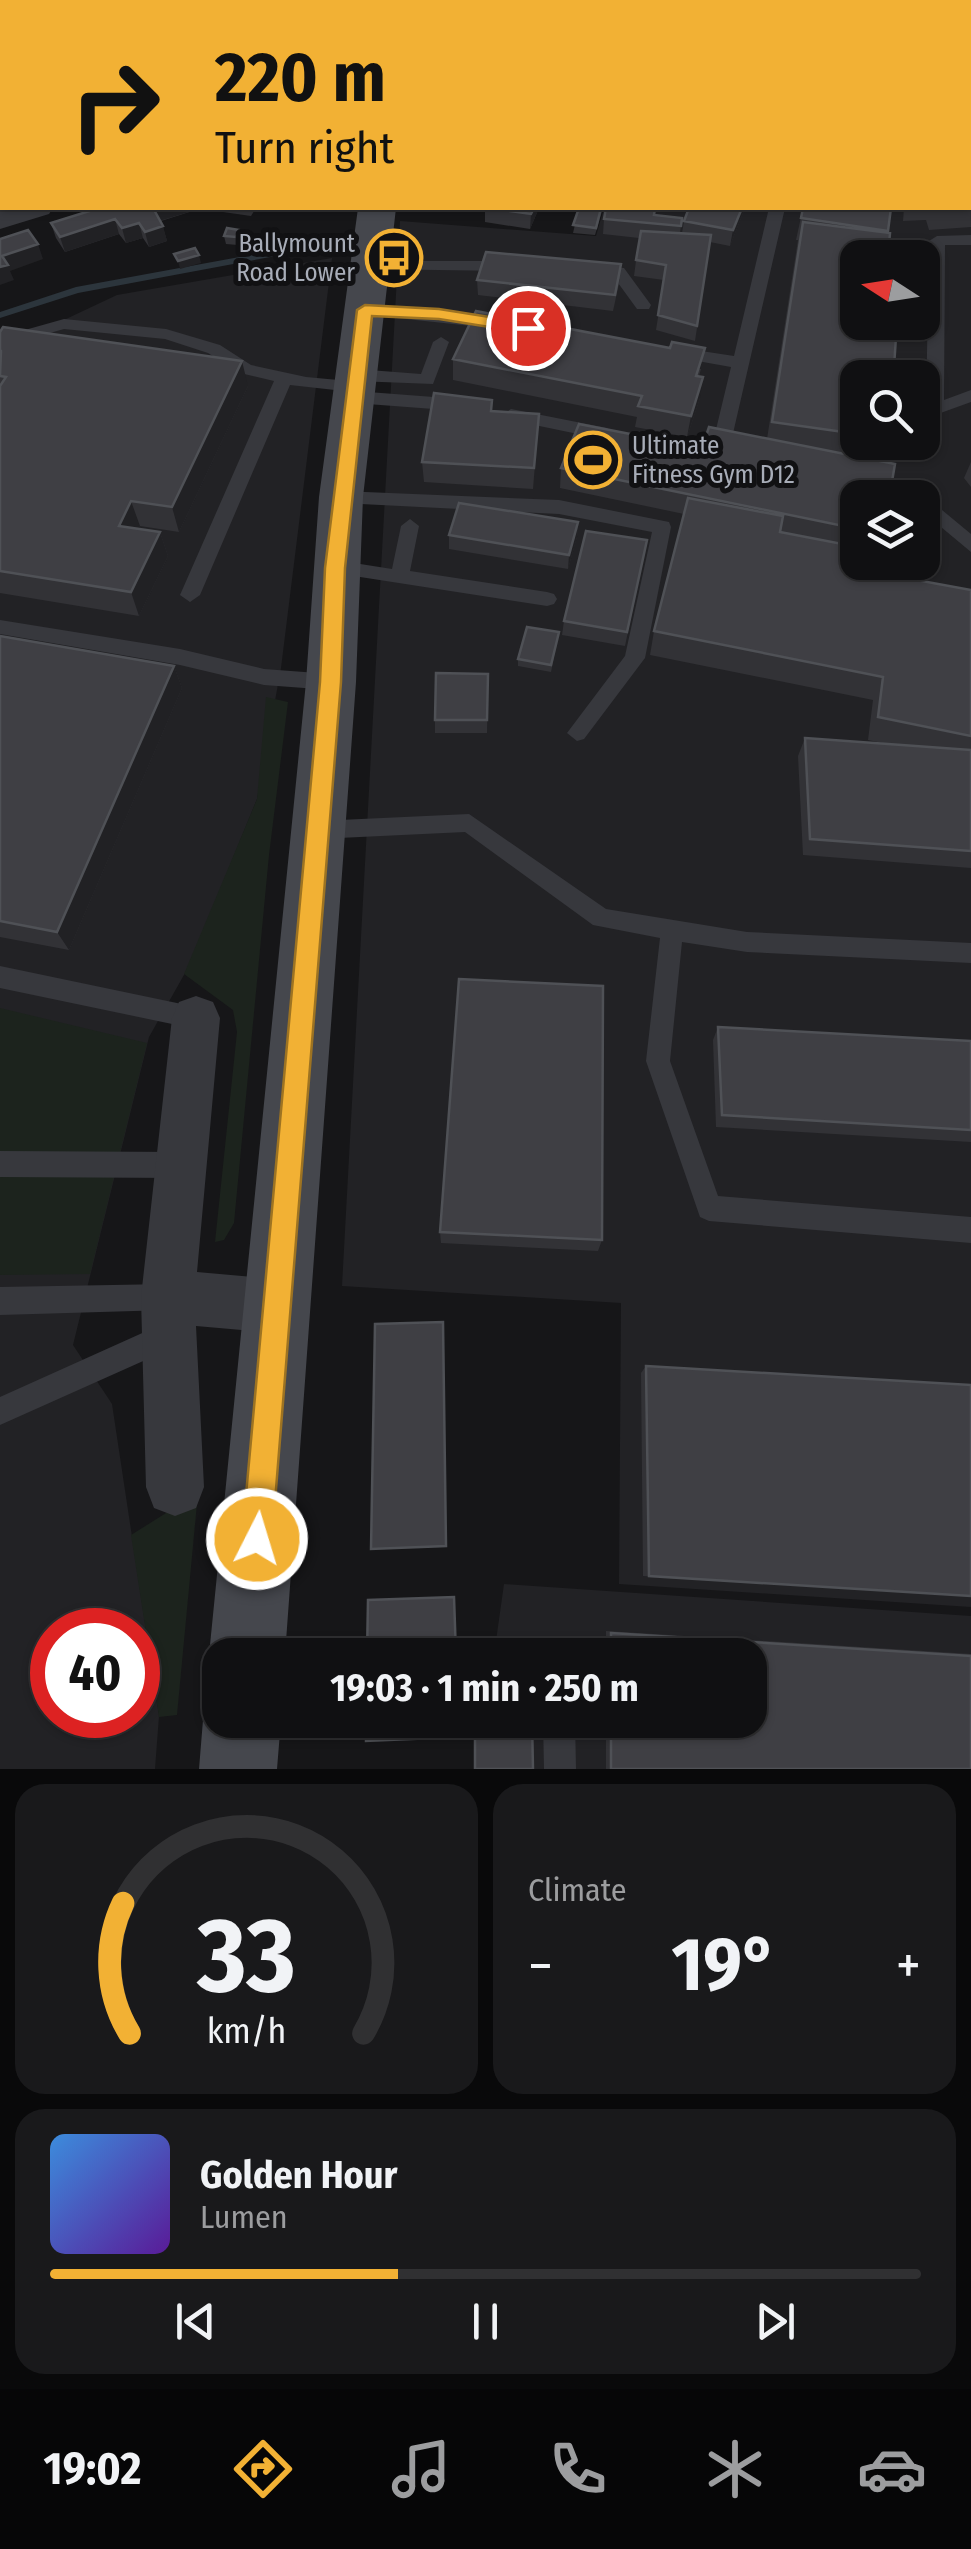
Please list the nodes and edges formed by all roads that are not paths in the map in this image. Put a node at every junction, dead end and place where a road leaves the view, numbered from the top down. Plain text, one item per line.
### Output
1 (32, 210) edge
2 (377, 210) edge
3 (777, 210) edge
4 (0, 220) edge
5 (971, 240) edge
6 (540, 267) edge
7 (579, 269) edge
8 (368, 288) junction
9 (644, 305) dead end
10 (524, 328) edge
11 (0, 342) edge
12 (441, 342) dead end
13 (649, 348) edge
14 (740, 363) junction
15 (284, 378) junction
16 (355, 386) junction
17 (971, 396) edge
18 (627, 438) edge
19 (722, 442) edge
20 (341, 497) junction
21 (942, 517) dead end
22 (410, 526) dead end
23 (971, 545) edge
24 (335, 568) junction
25 (400, 576) junction
26 (190, 594) dead end
27 (547, 599) dead end
28 (0, 627) edge
29 (331, 682) junction
30 (577, 733) dead end
31 (318, 830) junction
32 (672, 930) junction
33 (971, 953) edge
34 (0, 978) edge
35 (196, 1018) joint
36 (0, 1164) edge
37 (182, 1165) junction
38 (971, 1230) edge
39 (0, 1301) edge
40 (277, 1306) junction
41 (168, 1316) junction
42 (0, 1410) edge
43 (174, 1487) dead end
44 (248, 1638) edge
45 (241, 1738) edge
46 (559, 1738) edge
47 (238, 1769) edge
48 (560, 1769) edge

1 - 4 street
2 - 8 street
3 - 14 lane
5 - 17 lane
6 - 8 lane
7 - 9 lane
8 - 10 lane
8 - 16 street
11 - 15 lane
12 - 16 lane
13 - 14 lane
14 - 19 lane
15 - 16 lane
15 - 26 lane
16 - 18 lane
16 - 20 street
20 - 24 street
20 - 30 lane
21 - 23 lane
22 - 25 lane
24 - 25 lane
24 - 29 street
25 - 27 lane
28 - 29 lane
29 - 31 street
31 - 32 lane
31 - 40 street
32 - 33 lane
32 - 38 lane
34 - 35 lane
35 - 37 street
36 - 37 lane
37 - 41 street
39 - 41 lane
40 - 41 street
40 - 44 street
41 - 42 lane
41 - 43 street
45 - 47 street
46 - 48 lane

